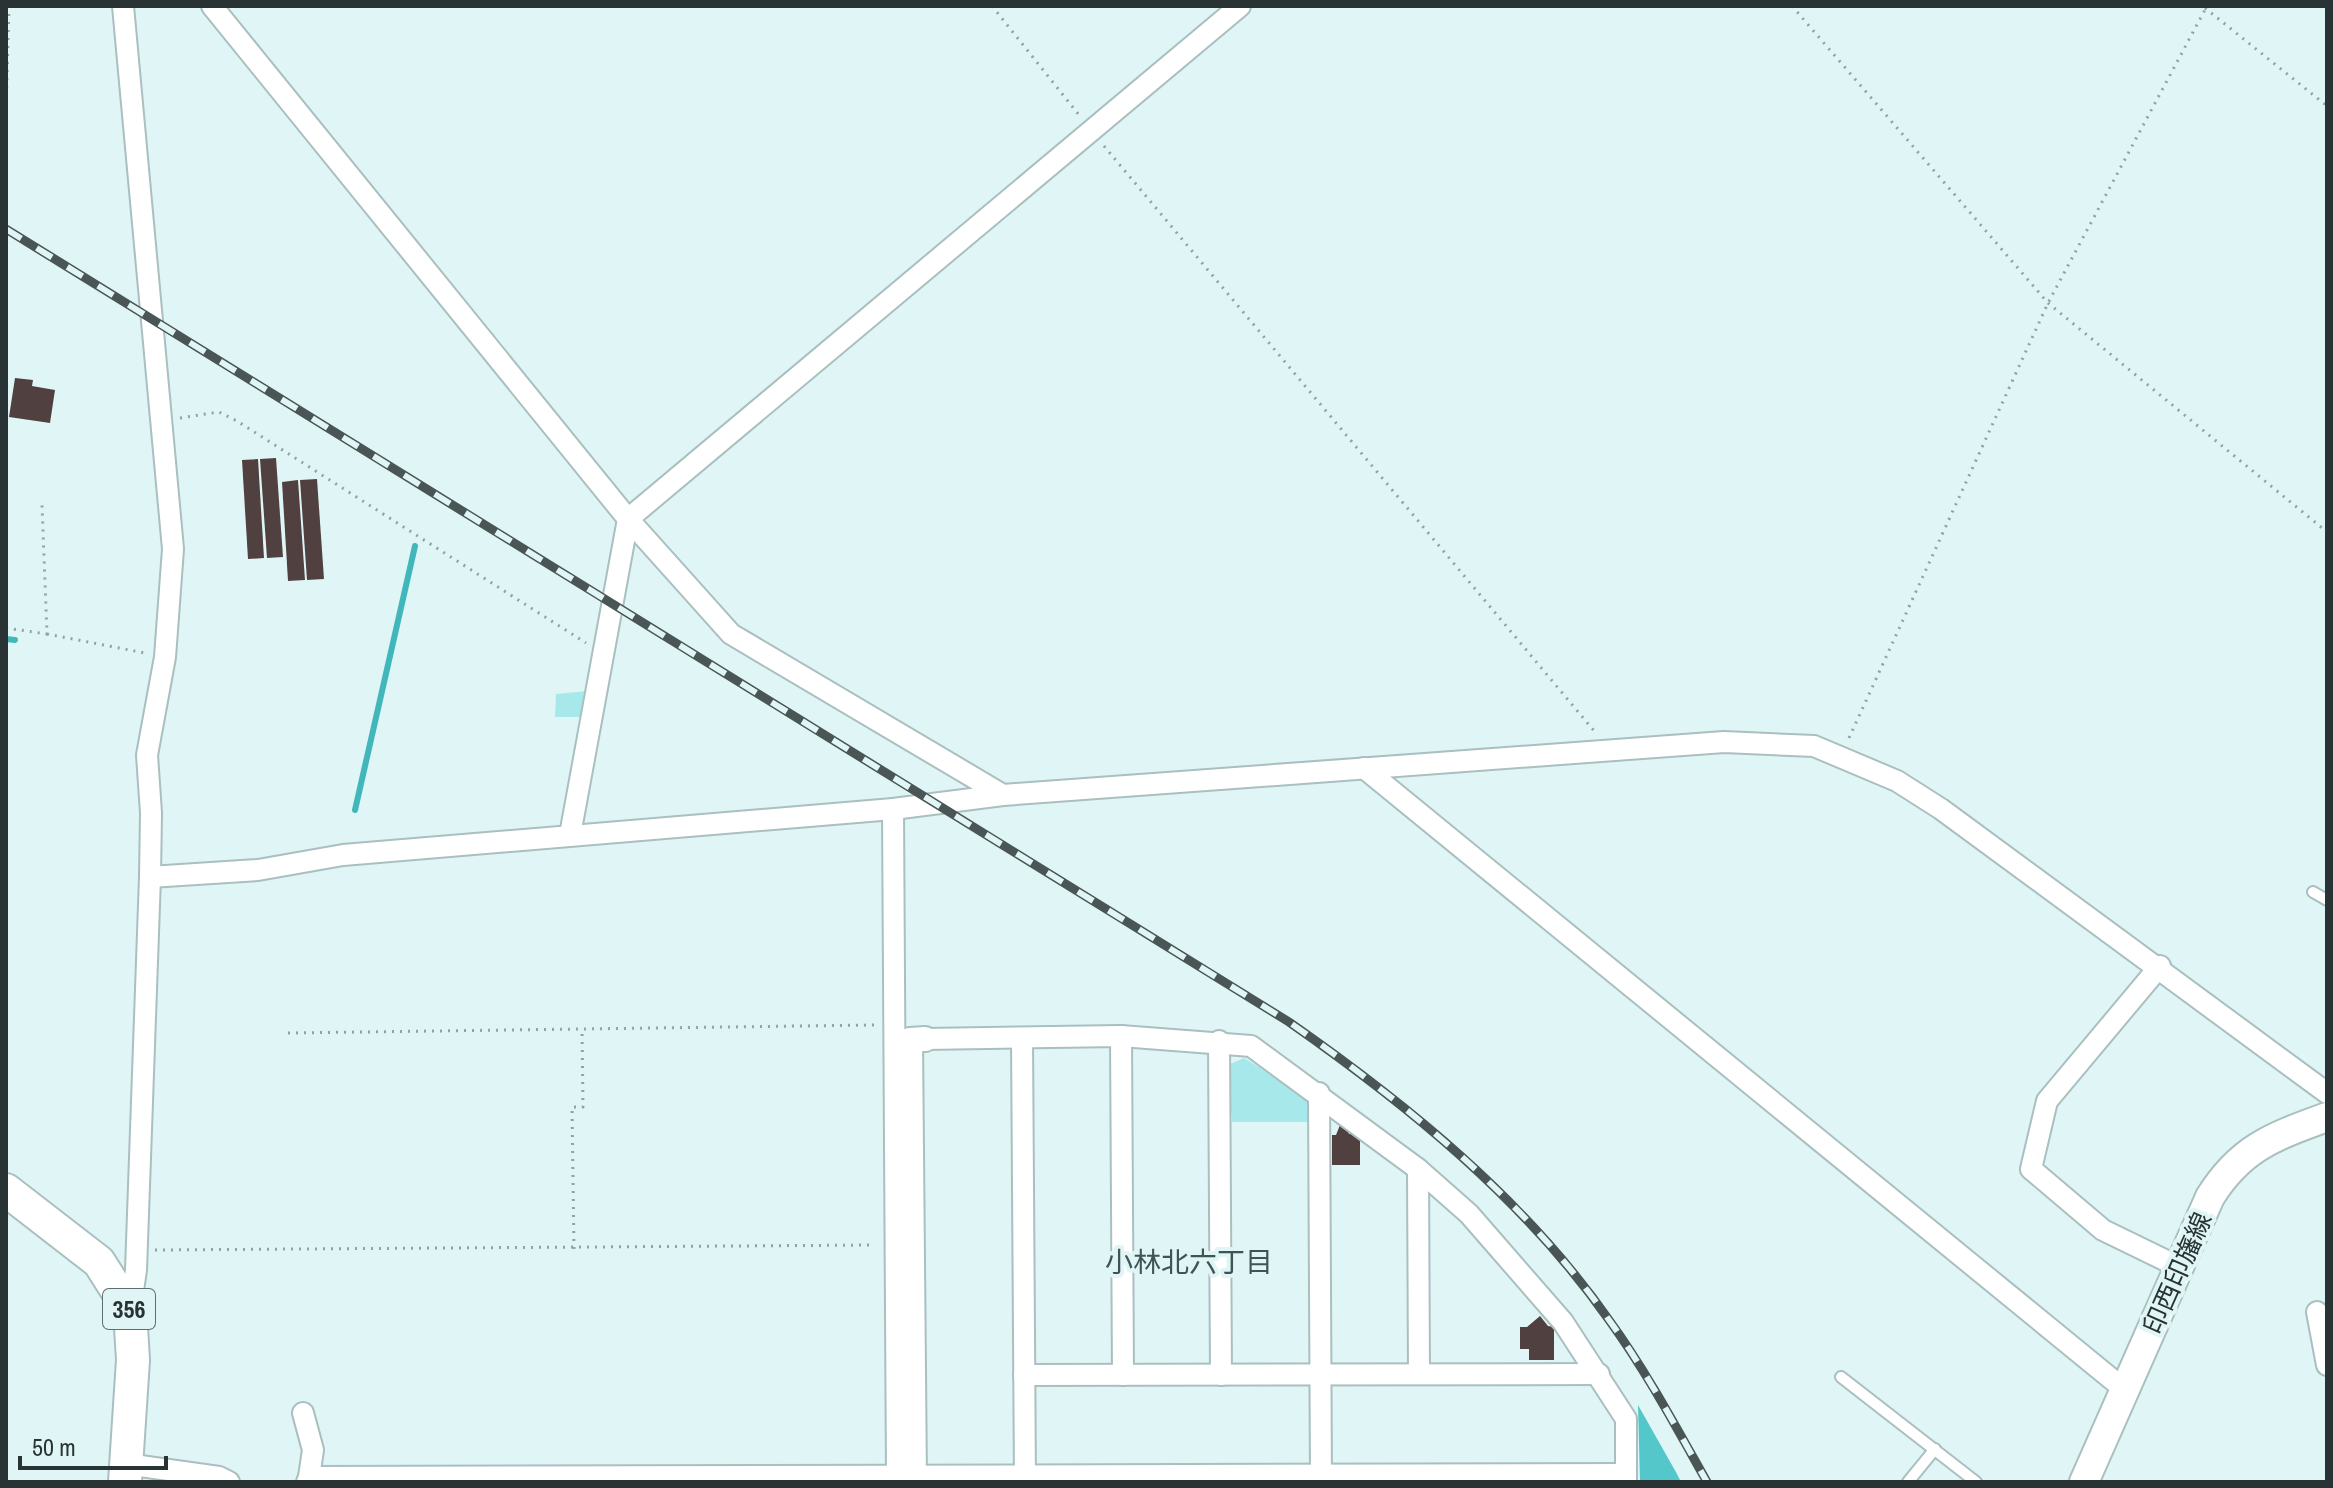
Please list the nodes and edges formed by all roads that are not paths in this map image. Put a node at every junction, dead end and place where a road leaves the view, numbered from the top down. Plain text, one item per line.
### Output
1 (123, 6) edge
2 (212, 6) edge
3 (1240, 6) edge
4 (628, 519) junction
5 (1364, 768) junction
6 (1003, 795) junction
7 (893, 809) junction
8 (570, 835) junction
9 (150, 877) junction
10 (2313, 892) dead end
11 (2327, 900) edge
12 (2160, 966) junction
13 (1121, 1036) junction
14 (1022, 1038) junction
15 (925, 1039) joint
16 (1219, 1041) junction
17 (1319, 1093) junction
18 (2327, 1093) edge
19 (2327, 1117) edge
20 (1418, 1169) junction
21 (6, 1190) edge
22 (2179, 1267) junction
23 (130, 1311) junction
24 (2317, 1312) dead end
25 (2327, 1365) edge
26 (1419, 1374) junction
27 (1599, 1374) junction
28 (1024, 1375) junction
29 (1123, 1375) junction
30 (1221, 1375) junction
31 (1321, 1375) junction
32 (1841, 1377) dead end
33 (2125, 1390) junction
34 (303, 1413) dead end
35 (1935, 1449) junction
36 (126, 1473) edge
37 (908, 1478) edge
38 (1321, 1478) edge
39 (1427, 1478) edge
40 (1527, 1478) edge
41 (1626, 1478) edge
42 (1025, 1479) edge
43 (308, 1480) edge
44 (229, 1482) edge
45 (1908, 1482) edge
46 (1976, 1482) edge
47 (2084, 1482) edge

1 - 9 street
2 - 4 street
3 - 4 street
4 - 6 street
4 - 8 street
5 - 6 street
5 - 12 street
5 - 33 street
6 - 7 street
7 - 8 street
7 - 37 street
8 - 9 street
9 - 23 street
10 - 11 lane
12 - 18 street
12 - 22 street
13 - 14 street
13 - 16 street
13 - 29 street
14 - 15 street
14 - 28 street
15 - 37 street
16 - 17 street
16 - 30 street
17 - 20 street
17 - 31 street
19 - 22 main road, 印西印旛線
20 - 26 street
20 - 27 street
21 - 23 highway, 356
22 - 33 main road, 印西印旛線
23 - 36 highway, 356
24 - 25 street
26 - 27 street
26 - 31 street
27 - 41 street
28 - 29 street
28 - 42 street
29 - 30 street
30 - 31 street
31 - 38 street
32 - 35 lane
33 - 47 main road, 印西印旛線
34 - 43 street
35 - 45 lane
35 - 46 lane
36 - 44 street
37 - 42 street
37 - 43 street
38 - 39 street
38 - 42 street
39 - 40 street
40 - 41 street

